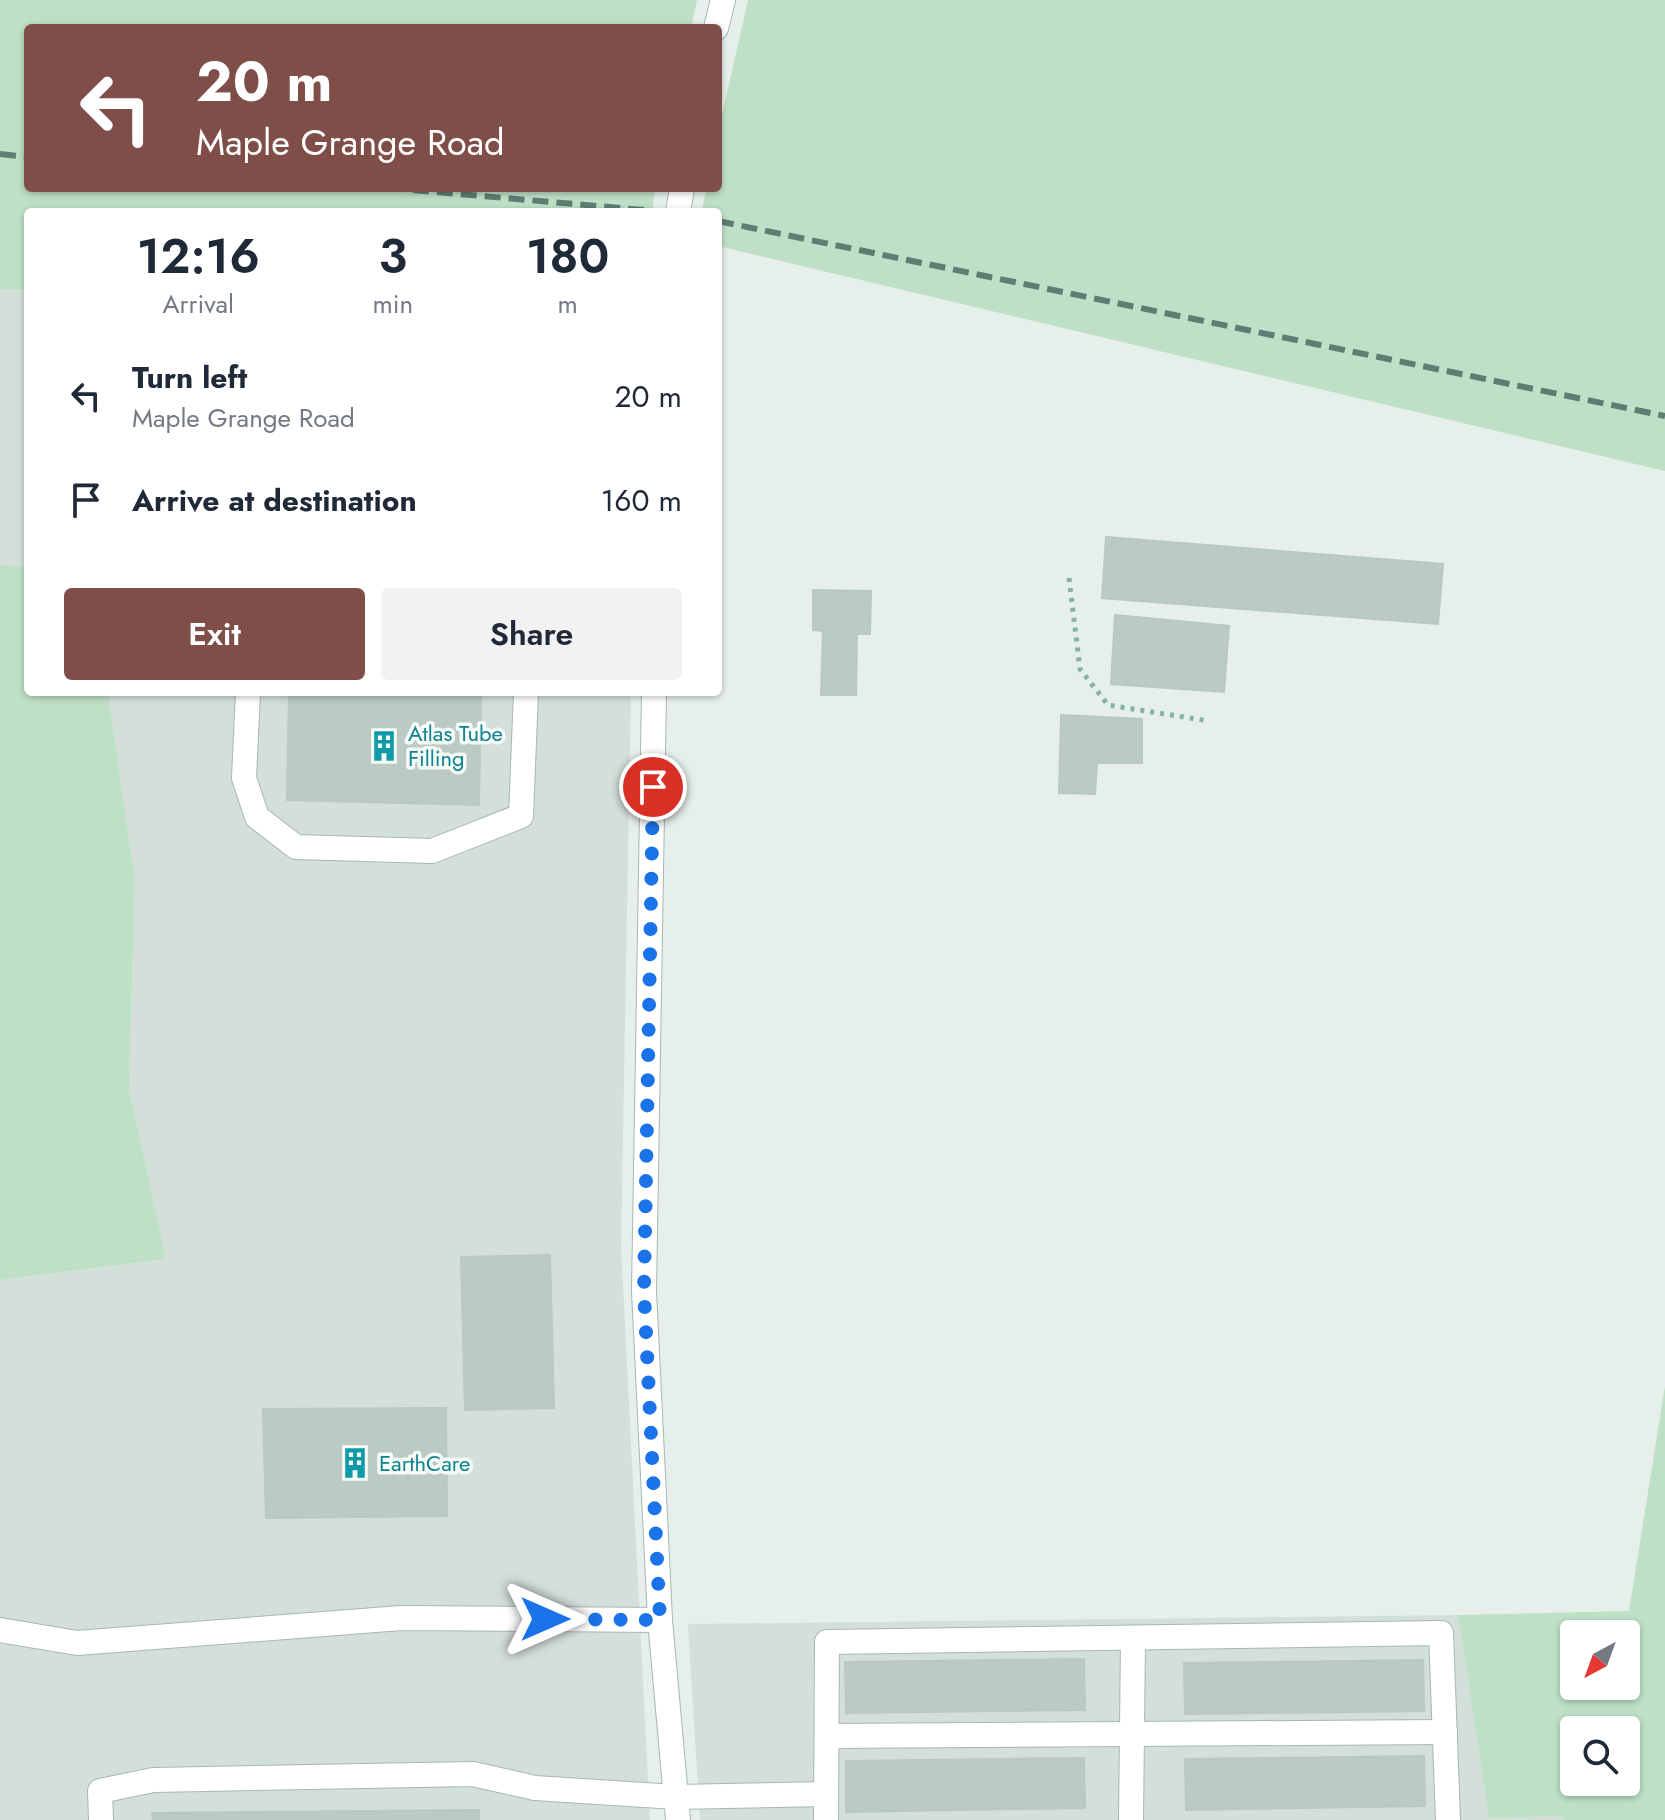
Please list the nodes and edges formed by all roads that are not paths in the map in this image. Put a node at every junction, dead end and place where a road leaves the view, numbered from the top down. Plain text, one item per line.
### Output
1 (723, 0) edge
2 (717, 24) edge
3 (248, 696) edge
4 (526, 696) edge
5 (654, 696) edge
6 (660, 1620) junction
7 (0, 1630) edge
8 (1133, 1639) junction
9 (1445, 1732) junction
10 (1132, 1735) junction
11 (827, 1736) junction
12 (826, 1794) junction
13 (677, 1809) edge
14 (101, 1820) edge
15 (826, 1820) edge
16 (1131, 1820) edge
17 (1448, 1820) edge

1 - 2 street
3 - 4 street
5 - 6 street
6 - 7 street
6 - 13 street
8 - 9 street
8 - 10 street
8 - 11 street
9 - 10 street
9 - 17 street
10 - 11 street
10 - 16 street
11 - 12 street
12 - 13 street
12 - 15 street
13 - 14 street

